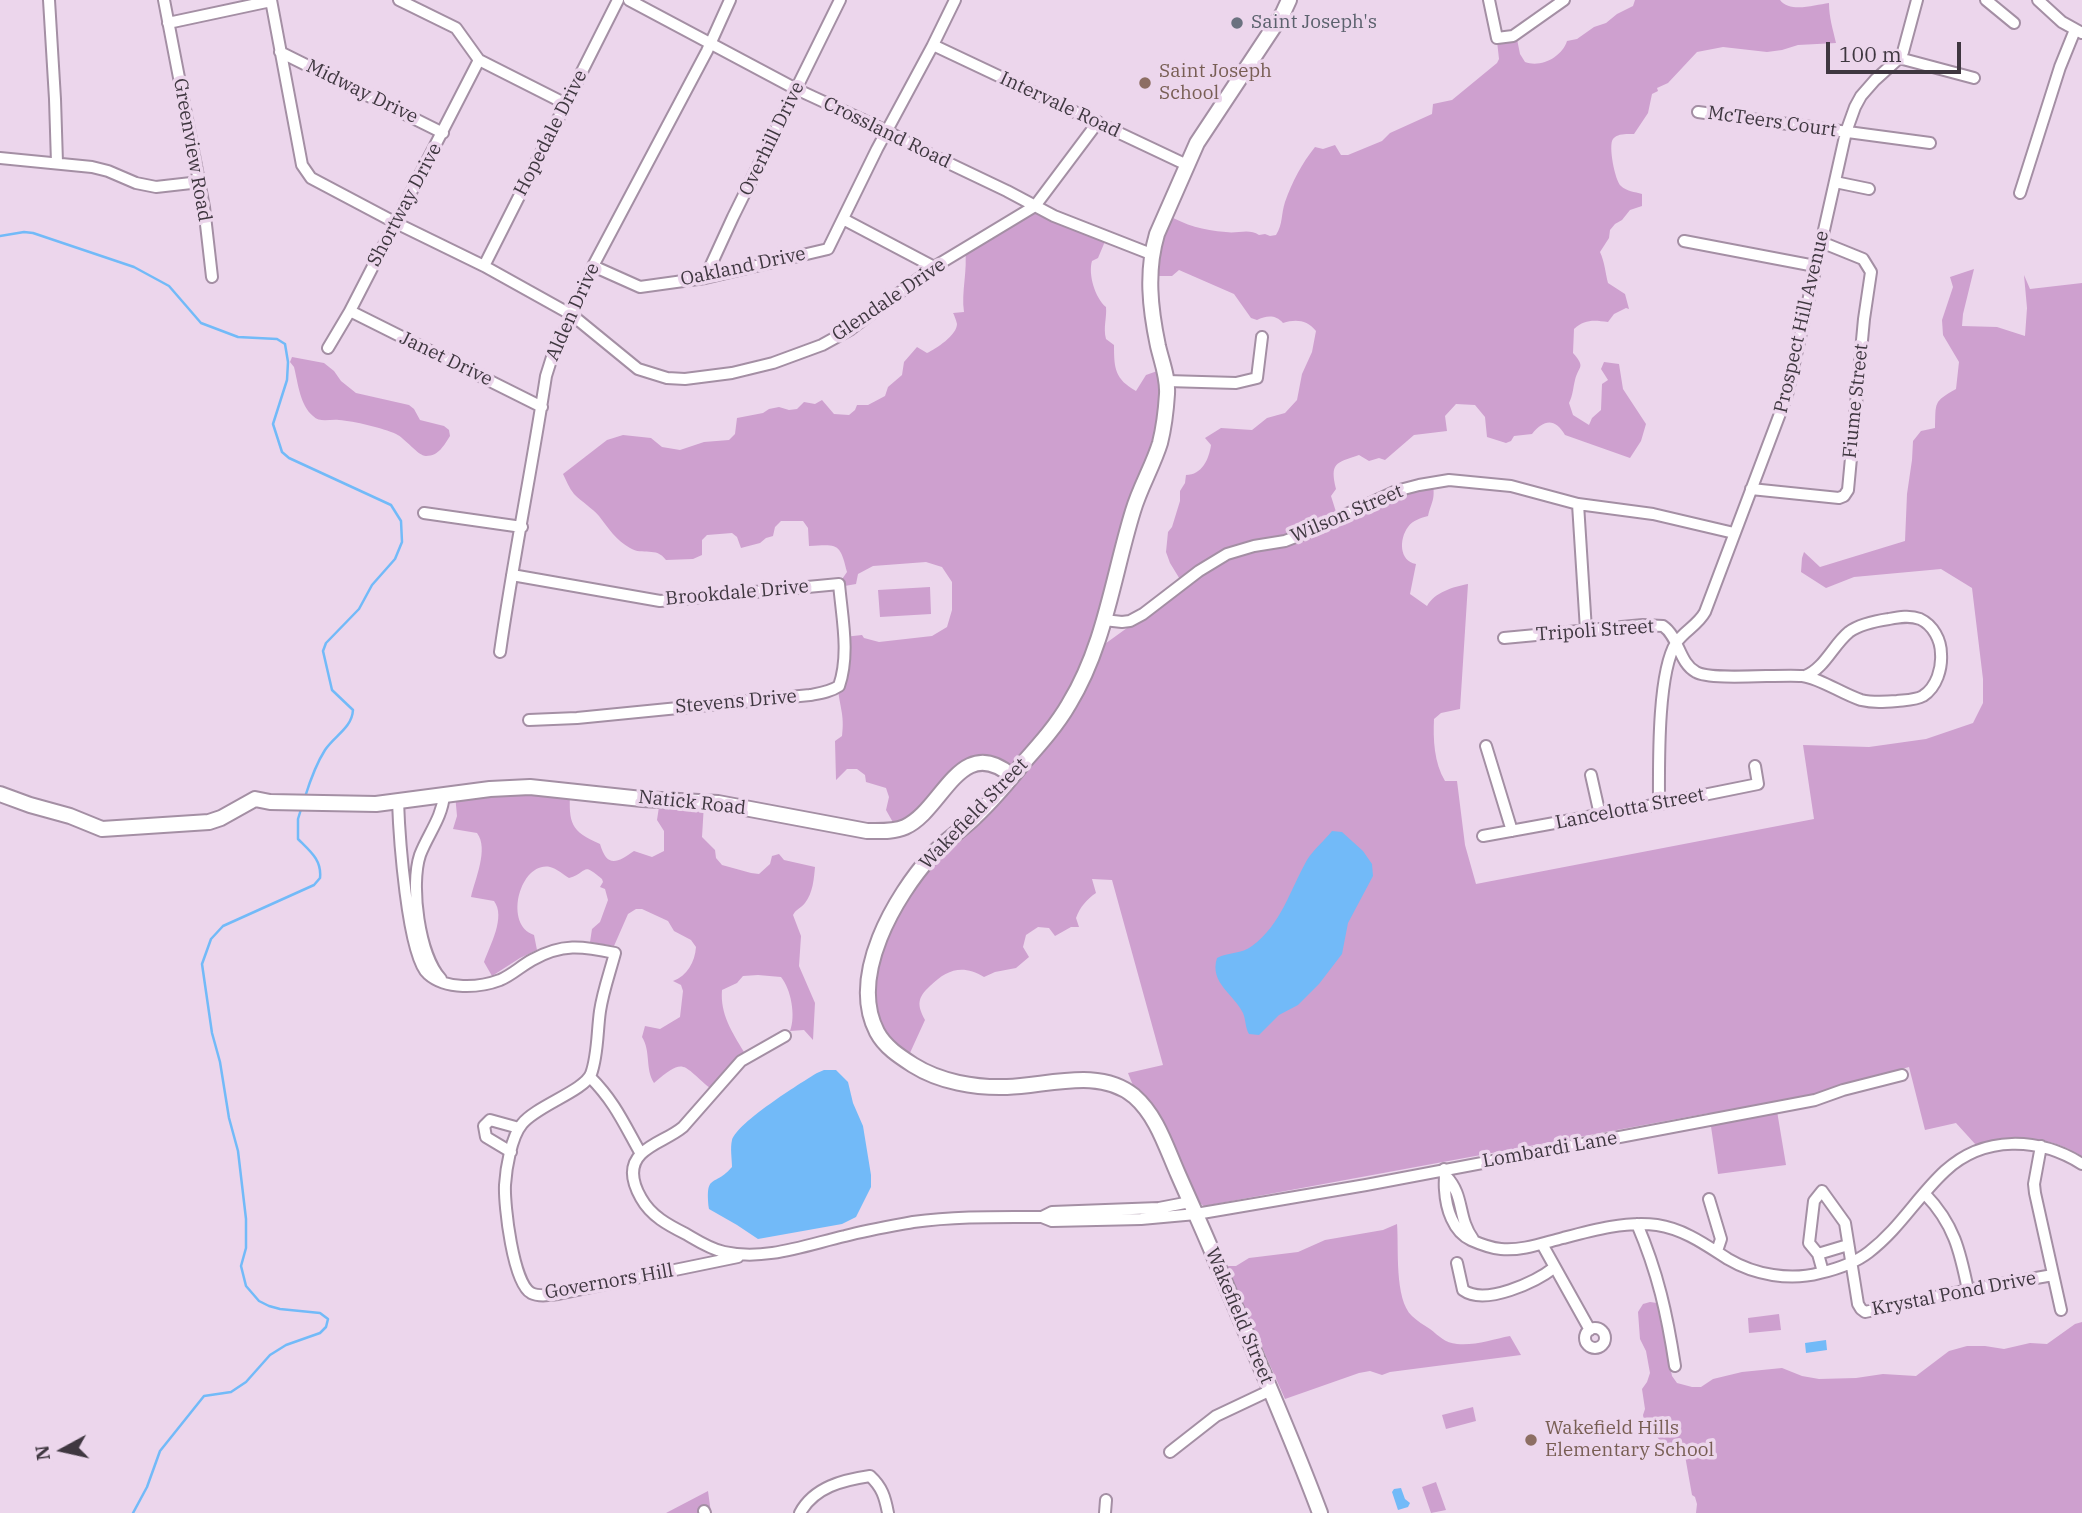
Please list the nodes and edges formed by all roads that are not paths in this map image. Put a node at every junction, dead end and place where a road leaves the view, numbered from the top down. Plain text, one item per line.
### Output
1 (49, 0) edge
2 (164, 0) edge
3 (399, 0) edge
4 (618, 0) edge
5 (629, 0) edge
6 (730, 0) edge
7 (840, 0) edge
8 (955, 0) edge
9 (1289, 0) edge
10 (1489, 0) edge
11 (1564, 0) edge
12 (1917, 0) edge
13 (1986, 0) edge
14 (2038, 0) edge
15 (271, 1) edge
16 (168, 23) junction
17 (2014, 23) dead end
18 (2079, 32) edge
19 (710, 42) junction
20 (933, 46) junction
21 (281, 52) junction
22 (1899, 58) junction
23 (479, 60) junction
24 (1974, 78) dead end
25 (796, 89) junction
26 (566, 104) junction
27 (1698, 112) dead end
28 (1098, 122) junction
29 (887, 131) junction
30 (1846, 132) junction
31 (443, 133) junction
32 (1930, 143) dead end
33 (0, 158) edge
34 (57, 163) junction
35 (1187, 164) junction
36 (200, 182) junction
37 (1835, 182) junction
38 (1869, 189) dead end
39 (2020, 193) dead end
40 (1035, 206) junction
41 (843, 219) junction
42 (396, 223) junction
43 (1684, 241) dead end
44 (1821, 242) junction
45 (1151, 254) junction
46 (484, 266) junction
47 (593, 266) junction
48 (1815, 266) junction
49 (934, 267) junction
50 (212, 277) dead end
51 (705, 278) junction
52 (350, 311) junction
53 (572, 315) junction
54 (1262, 337) dead end
55 (328, 348) dead end
56 (1167, 381) junction
57 (541, 407) junction
58 (1751, 489) junction
59 (1578, 504) junction
60 (424, 513) dead end
61 (522, 527) junction
62 (1734, 533) junction
63 (512, 575) junction
64 (839, 584) joint
65 (1104, 620) junction
66 (1586, 629) junction
67 (1504, 638) dead end
68 (1676, 643) junction
69 (500, 652) dead end
70 (1805, 676) junction
71 (529, 720) dead end
72 (1486, 746) dead end
73 (1755, 766) dead end
74 (1591, 775) dead end
75 (1012, 776) junction
76 (0, 794) edge
77 (444, 795) junction
78 (398, 801) junction
79 (1660, 804) junction
80 (1600, 815) junction
81 (1512, 831) junction
82 (1483, 836) dead end
83 (443, 981) junction
84 (785, 1036) dead end
85 (1902, 1075) dead end
86 (590, 1077) junction
87 (519, 1128) junction
88 (2041, 1146) junction
89 (511, 1152) junction
90 (641, 1154) junction
91 (2082, 1164) edge
92 (1445, 1173) junction
93 (1925, 1194) junction
94 (1709, 1199) dead end
95 (1193, 1208) junction
96 (1637, 1224) junction
97 (1542, 1244) junction
98 (1848, 1245) junction
99 (1717, 1251) junction
100 (1818, 1254) junction
101 (748, 1255) junction
102 (1457, 1263) dead end
103 (1851, 1263) junction
104 (1555, 1267) junction
105 (1823, 1272) junction
106 (2053, 1275) junction
107 (1968, 1290) junction
108 (2061, 1310) dead end
109 (1590, 1330) dead end
110 (1675, 1366) dead end
111 (1271, 1390) junction
112 (1170, 1452) dead end
113 (1106, 1500) dead end
114 (800, 1513) edge
115 (888, 1513) edge
116 (1104, 1513) edge
117 (1320, 1513) edge

1 - 34 street
2 - 16 street, Greenview Road
3 - 23 street
4 - 26 street, Hopedale Drive
5 - 19 street, Crossland Road
6 - 19 street, Alden Drive
7 - 25 street, Overhill Drive
8 - 20 street, Oakland Drive
9 - 35 street, Wakefield Street
10 - 11 street
12 - 22 street, Prospect Hill Avenue
13 - 17 street
14 - 18 street
15 - 16 street
15 - 21 street
16 - 36 street, Greenview Road
18 - 39 street
19 - 25 street, Crossland Road
19 - 47 street, Alden Drive
20 - 28 street, Intervale Road
20 - 29 street, Oakland Drive
21 - 31 street, Midway Drive
21 - 42 street, Glendale Drive
22 - 24 street
22 - 30 street, Prospect Hill Avenue
23 - 26 street
23 - 31 street, Shortway Drive
25 - 29 street, Crossland Road
25 - 51 street, Overhill Drive
26 - 46 street, Hopedale Drive
27 - 30 street, McTeers Court
28 - 35 street, Intervale Road
28 - 40 street, Glendale Drive
29 - 40 street, Crossland Road
29 - 41 street, Oakland Drive
30 - 32 street, McTeers Court
30 - 37 street, Prospect Hill Avenue
31 - 42 street, Shortway Drive
33 - 34 street
34 - 36 street
35 - 45 street, Wakefield Street
36 - 50 street, Greenview Road
37 - 38 street
37 - 44 street, Prospect Hill Avenue
40 - 45 street, Crossland Road
40 - 49 street, Glendale Drive
41 - 49 street
41 - 51 street, Oakland Drive
42 - 46 street, Glendale Drive
42 - 52 street, Shortway Drive
43 - 48 street
44 - 48 street, Prospect Hill Avenue
44 - 58 street, Fiume Street
45 - 56 street, Wakefield Street
46 - 53 street, Glendale Drive
47 - 51 street, Oakland Drive
47 - 53 street, Alden Drive
48 - 58 street, Prospect Hill Avenue
49 - 53 street, Glendale Drive
52 - 55 street, Shortway Drive
52 - 57 street, Janet Drive
53 - 57 street, Alden Drive
54 - 56 street
56 - 65 street, Wakefield Street
57 - 61 street, Alden Drive
58 - 62 street, Prospect Hill Avenue
59 - 62 street, Wilson Street
59 - 65 street, Wilson Street
59 - 66 street
60 - 61 street
61 - 63 street, Alden Drive
62 - 68 street, Prospect Hill Avenue
63 - 64 street, Brookdale Drive
63 - 69 street, Alden Drive
64 - 71 street, Stevens Drive
65 - 75 street, Wakefield Street
66 - 67 street, Tripoli Street
66 - 68 street, Tripoli Street
68 - 70 street
68 - 79 street
70 - 70 street
72 - 81 street
73 - 79 street, Lancelotta Street
74 - 80 street
75 - 77 street, Natick Road
75 - 95 street, Wakefield Street
76 - 78 street, Natick Road
77 - 78 street, Natick Road
77 - 83 street
78 - 83 street
79 - 80 street, Lancelotta Street
80 - 81 street, Lancelotta Street
81 - 82 street, Lancelotta Street
83 - 86 street
84 - 90 street
85 - 92 street, Lombardi Lane
86 - 87 street
86 - 90 street
87 - 89 street, Governors Hill
87 - 89 street
88 - 91 street
88 - 93 street
88 - 106 street
89 - 101 street, Governors Hill
90 - 101 street, Governors Hill
92 - 95 street, Lombardi Lane
92 - 97 street
93 - 103 street
93 - 107 street
94 - 99 street
95 - 101 street, Governors Hill
95 - 111 street, Wakefield Street
96 - 97 street
96 - 99 street
96 - 110 street
97 - 104 street
98 - 100 street
98 - 100 street
98 - 103 street
99 - 105 street
100 - 105 street
102 - 104 street
103 - 105 street
103 - 107 street, Krystal Pond Drive
104 - 109 street
106 - 107 street, Krystal Pond Drive
106 - 108 street
111 - 112 street
111 - 117 street, Wakefield Street
113 - 116 street
114 - 115 street

